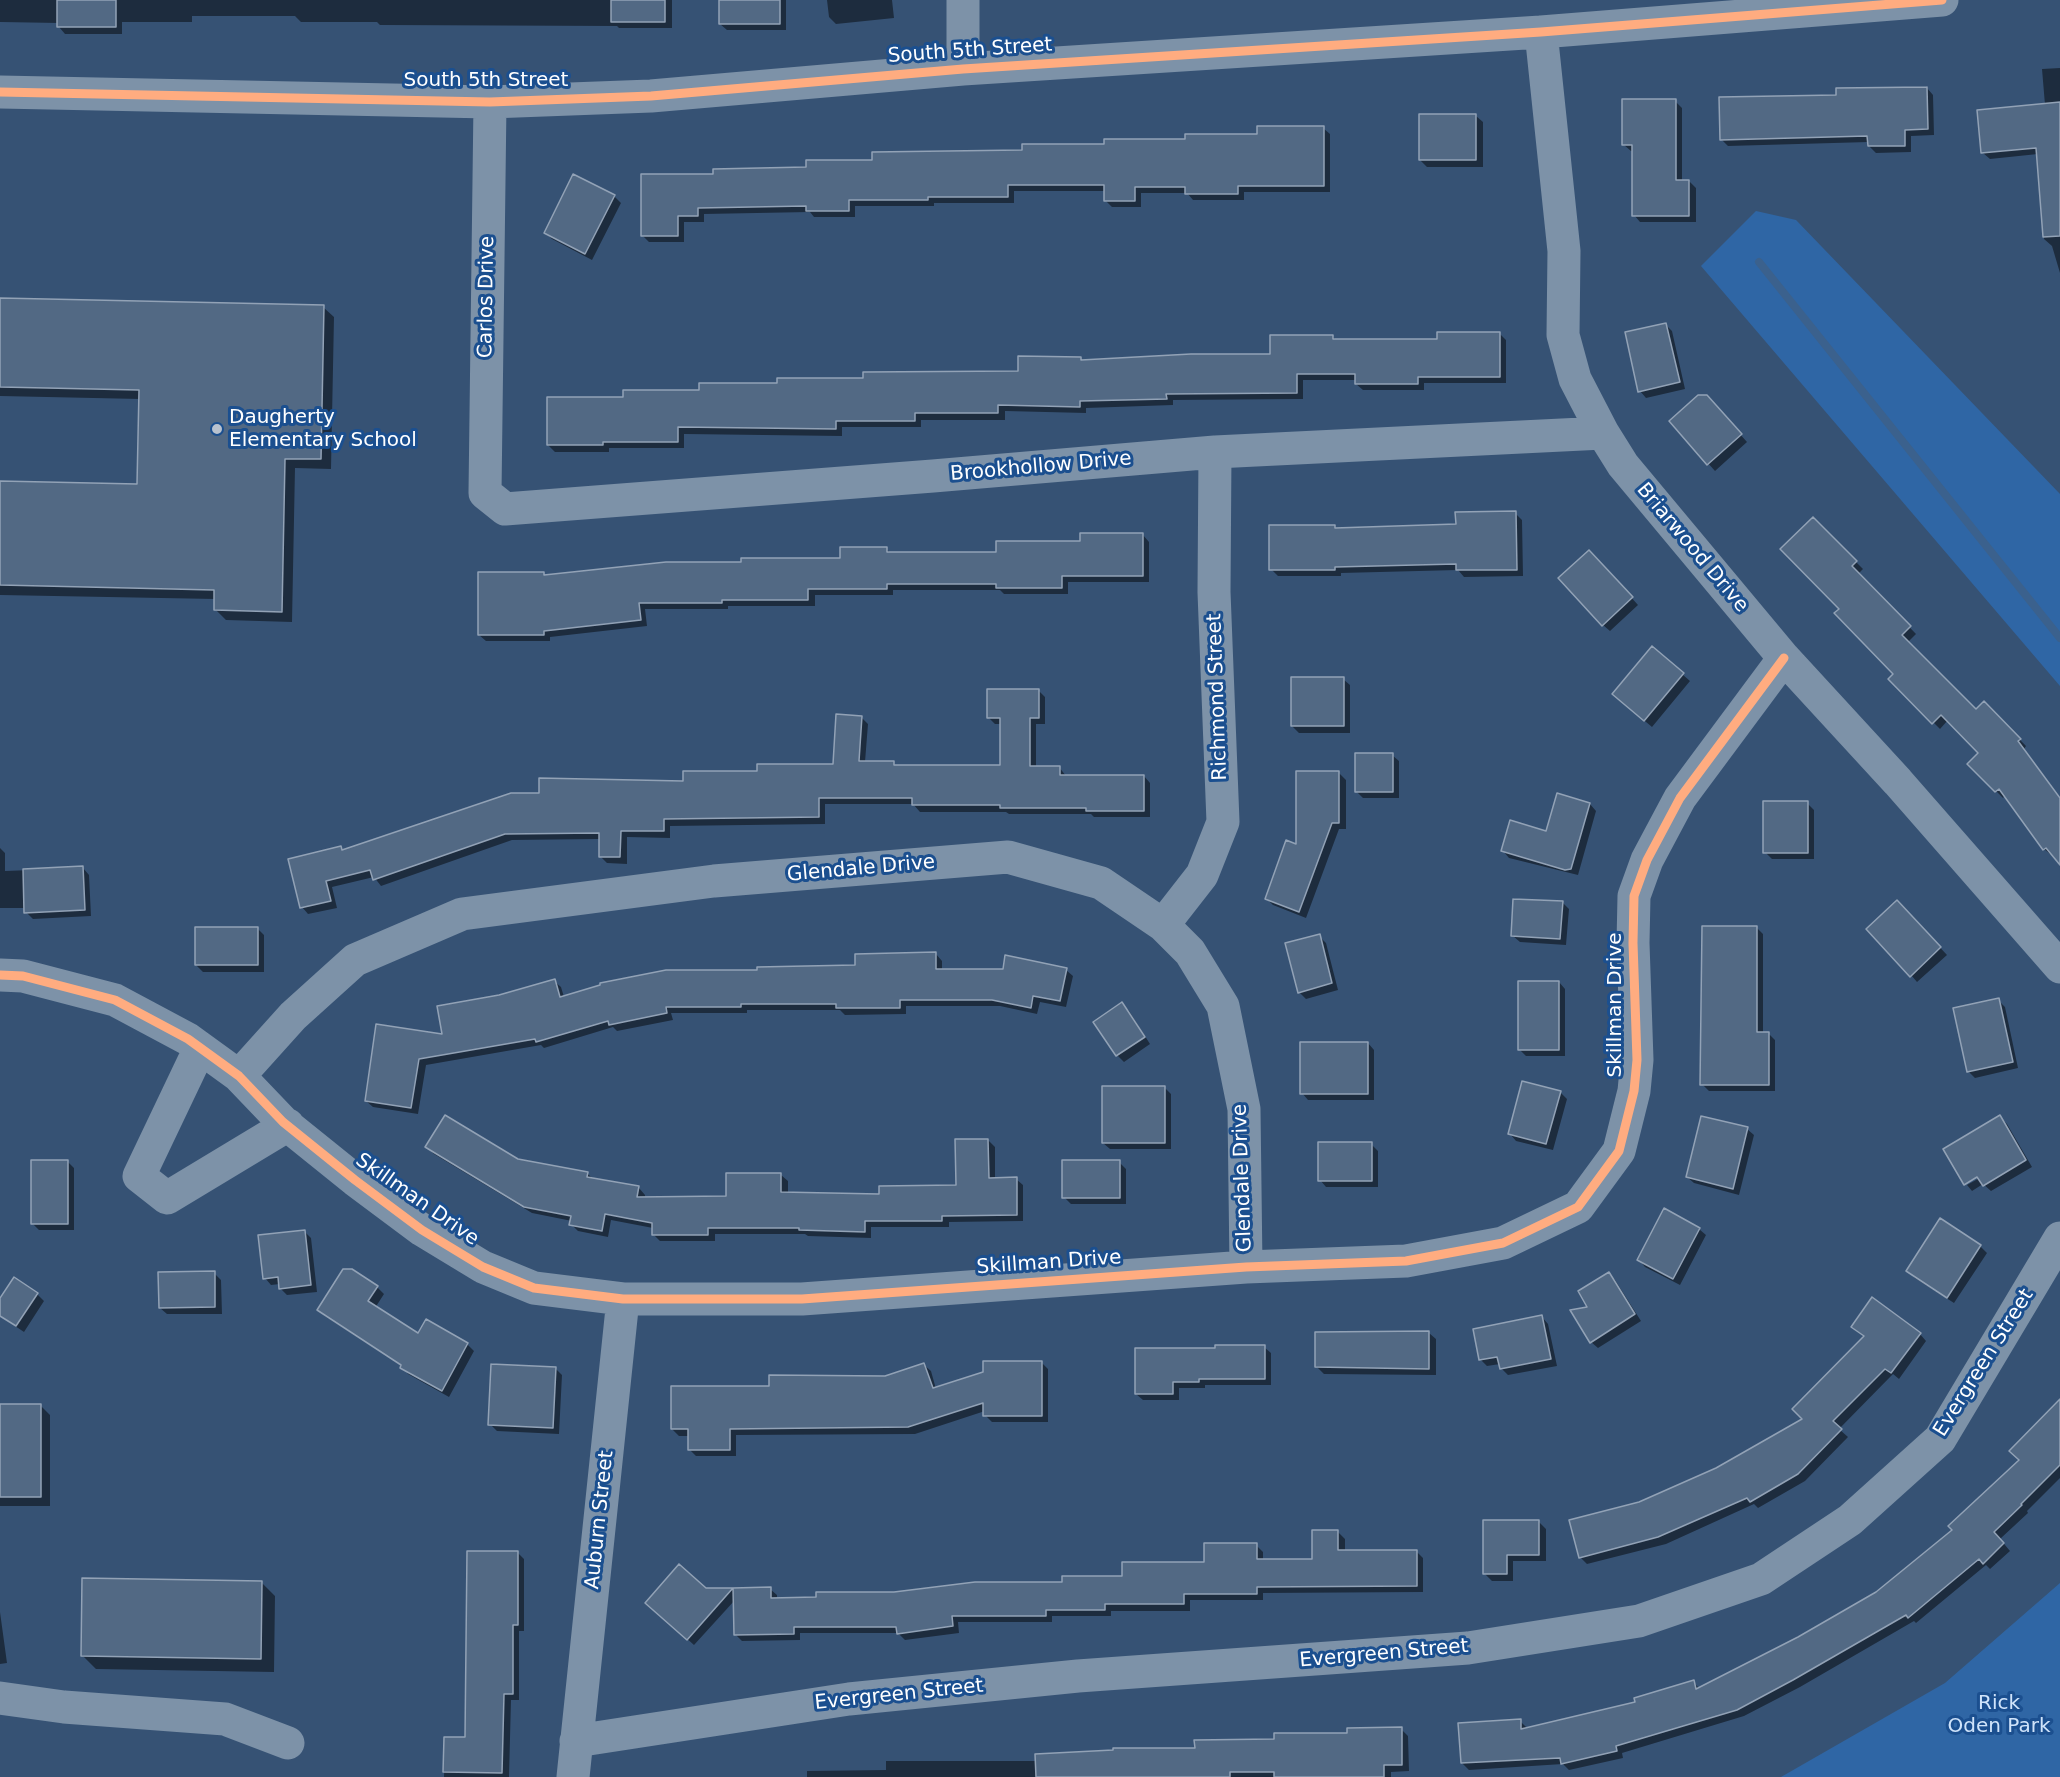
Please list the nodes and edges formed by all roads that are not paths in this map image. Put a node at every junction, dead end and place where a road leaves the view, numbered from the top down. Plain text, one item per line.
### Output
1 (963, 0) edge
2 (1942, 0) edge
3 (1694, 10) edge
4 (1541, 32) junction
5 (963, 69) junction
6 (0, 92) edge
7 (490, 102) junction
8 (1603, 433) junction
9 (1215, 452) junction
10 (485, 493) joint
11 (1784, 658) junction
12 (1163, 925) junction
13 (2060, 967) edge
14 (0, 975) edge
15 (200, 1048) junction
16 (238, 1076) junction
17 (288, 1125) junction
18 (2060, 1238) edge
19 (1246, 1267) junction
20 (623, 1299) junction
21 (0, 1698) edge
22 (576, 1741) junction
23 (288, 1743) dead end
24 (573, 1777) edge

1 - 5 street
2 - 3 street, South 5th Street
3 - 4 street, South 5th Street
4 - 5 street, South 5th Street
4 - 8 street, Briarwood Drive
5 - 7 street, South 5th Street
6 - 7 street, South 5th Street
7 - 10 street, Carlos Drive
8 - 9 street, Brookhollow Drive
8 - 11 street, Briarwood Drive
9 - 10 street, Brookhollow Drive
9 - 12 street, Richmond Street
11 - 13 street, Briarwood Drive
11 - 19 street, Skillman Drive
12 - 16 street, Glendale Drive
12 - 19 street, Glendale Drive
14 - 15 street, Skillman Drive
15 - 16 street, Skillman Drive
15 - 17 street
16 - 17 street, Skillman Drive
17 - 20 street, Skillman Drive
18 - 22 street, Evergreen Street
19 - 20 street, Skillman Drive
20 - 22 street, Auburn Street
21 - 23 street
22 - 24 street

